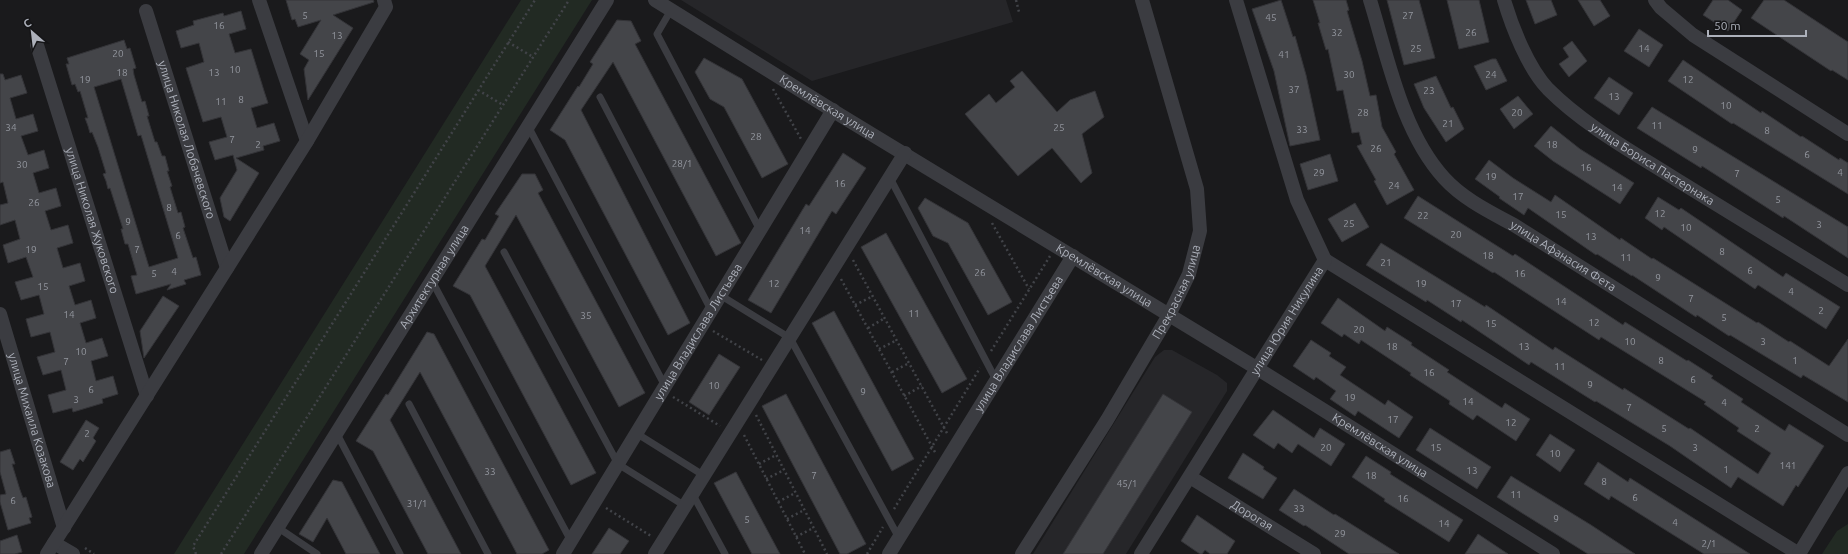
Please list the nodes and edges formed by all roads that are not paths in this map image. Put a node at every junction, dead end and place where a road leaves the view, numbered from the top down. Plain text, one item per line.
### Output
1 (259, 0) edge
2 (384, 0) edge
3 (607, 0) edge
4 (655, 0) edge
5 (1142, 0) edge
6 (1236, 0) edge
7 (1370, 0) edge
8 (1504, 0) edge
9 (1655, 0) edge
10 (671, 10) junction
11 (146, 11) dead end
12 (37, 45) dead end
13 (600, 97) dead end
14 (833, 110) junction
15 (528, 126) junction
16 (1848, 134) edge
17 (307, 141) junction
18 (905, 153) junction
19 (890, 178) junction
20 (760, 230) junction
21 (504, 252) dead end
22 (1072, 256) junction
23 (1325, 260) junction
24 (227, 268) junction
25 (432, 281) junction
26 (1848, 284) edge
27 (720, 295) junction
28 (711, 310) junction
29 (0, 314) edge
30 (1169, 315) junction
31 (790, 338) junction
32 (1258, 369) junction
33 (996, 380) junction
34 (664, 388) junction
35 (147, 396) junction
36 (409, 404) dead end
37 (636, 433) junction
38 (337, 434) junction
39 (1848, 435) edge
40 (618, 464) junction
41 (1848, 473) edge
42 (703, 475) junction
43 (1190, 477) junction
44 (692, 493) junction
45 (685, 506) junction
46 (64, 528) junction
47 (280, 529) dead end
48 (899, 538) junction
49 (571, 541) junction
50 (50, 548) edge
51 (659, 548) edge
52 (72, 554) edge
53 (261, 554) edge
54 (318, 554) edge
55 (400, 554) edge
56 (488, 554) edge
57 (563, 554) edge
58 (725, 554) edge
59 (889, 554) edge
60 (1022, 554) edge
61 (1141, 554) edge
62 (1314, 554) edge
63 (1552, 554) edge
64 (1799, 554) edge

1 - 17 street
2 - 17 street
3 - 15 street, Архитектурная улица
4 - 10 street, Кремлёвская улица
5 - 30 street, Прекрасная улица
6 - 23 street, улица Юрия Никулина
7 - 39 street, улица Афанасия Фета
8 - 26 street, улица Бориса Пастернака
9 - 16 street
10 - 14 street, Кремлёвская улица
10 - 20 lane
11 - 24 street, улица Николая Лобачевского
12 - 35 street, улица Николая Жуковского
13 - 28 lane
14 - 18 street, Кремлёвская улица
14 - 20 street, улица Владислава Листьева
15 - 25 street, Архитектурная улица
15 - 34 lane
17 - 24 street
18 - 19 street
18 - 22 street, Кремлёвская улица
19 - 31 street
19 - 33 lane
20 - 27 street, улица Владислава Листьева
21 - 40 lane
22 - 30 street, Кремлёвская улица
22 - 33 street, улица Владислава Листьева
23 - 32 street, улица Юрия Никулина
23 - 64 street
24 - 35 street
25 - 38 street, Архитектурная улица
25 - 49 lane
27 - 28 street, улица Владислава Листьева
27 - 31 lane
28 - 34 street, улица Владислава Листьева
29 - 46 street, улица Михаила Козакова
30 - 32 street, Кремлёвская улица
30 - 60 street, Прекрасная улица
31 - 42 street
31 - 48 lane
32 - 43 street, улица Юрия Никулина
32 - 63 street, Кремлёвская улица
33 - 48 street, улица Владислава Листьева
34 - 37 street, улица Владислава Листьева
35 - 46 street
36 - 56 lane
37 - 40 street, улица Владислава Листьева
37 - 42 lane
38 - 53 street, Архитектурная улица
38 - 55 lane
40 - 45 lane
40 - 49 street, улица Владислава Листьева
41 - 64 street
42 - 44 street
43 - 61 street, улица Юрия Никулина
43 - 62 street, Дорогая
44 - 45 street
44 - 58 lane
45 - 51 street
46 - 50 street
47 - 54 lane
48 - 59 street, улица Владислава Листьева
49 - 57 street, улица Владислава Листьева
50 - 52 street

